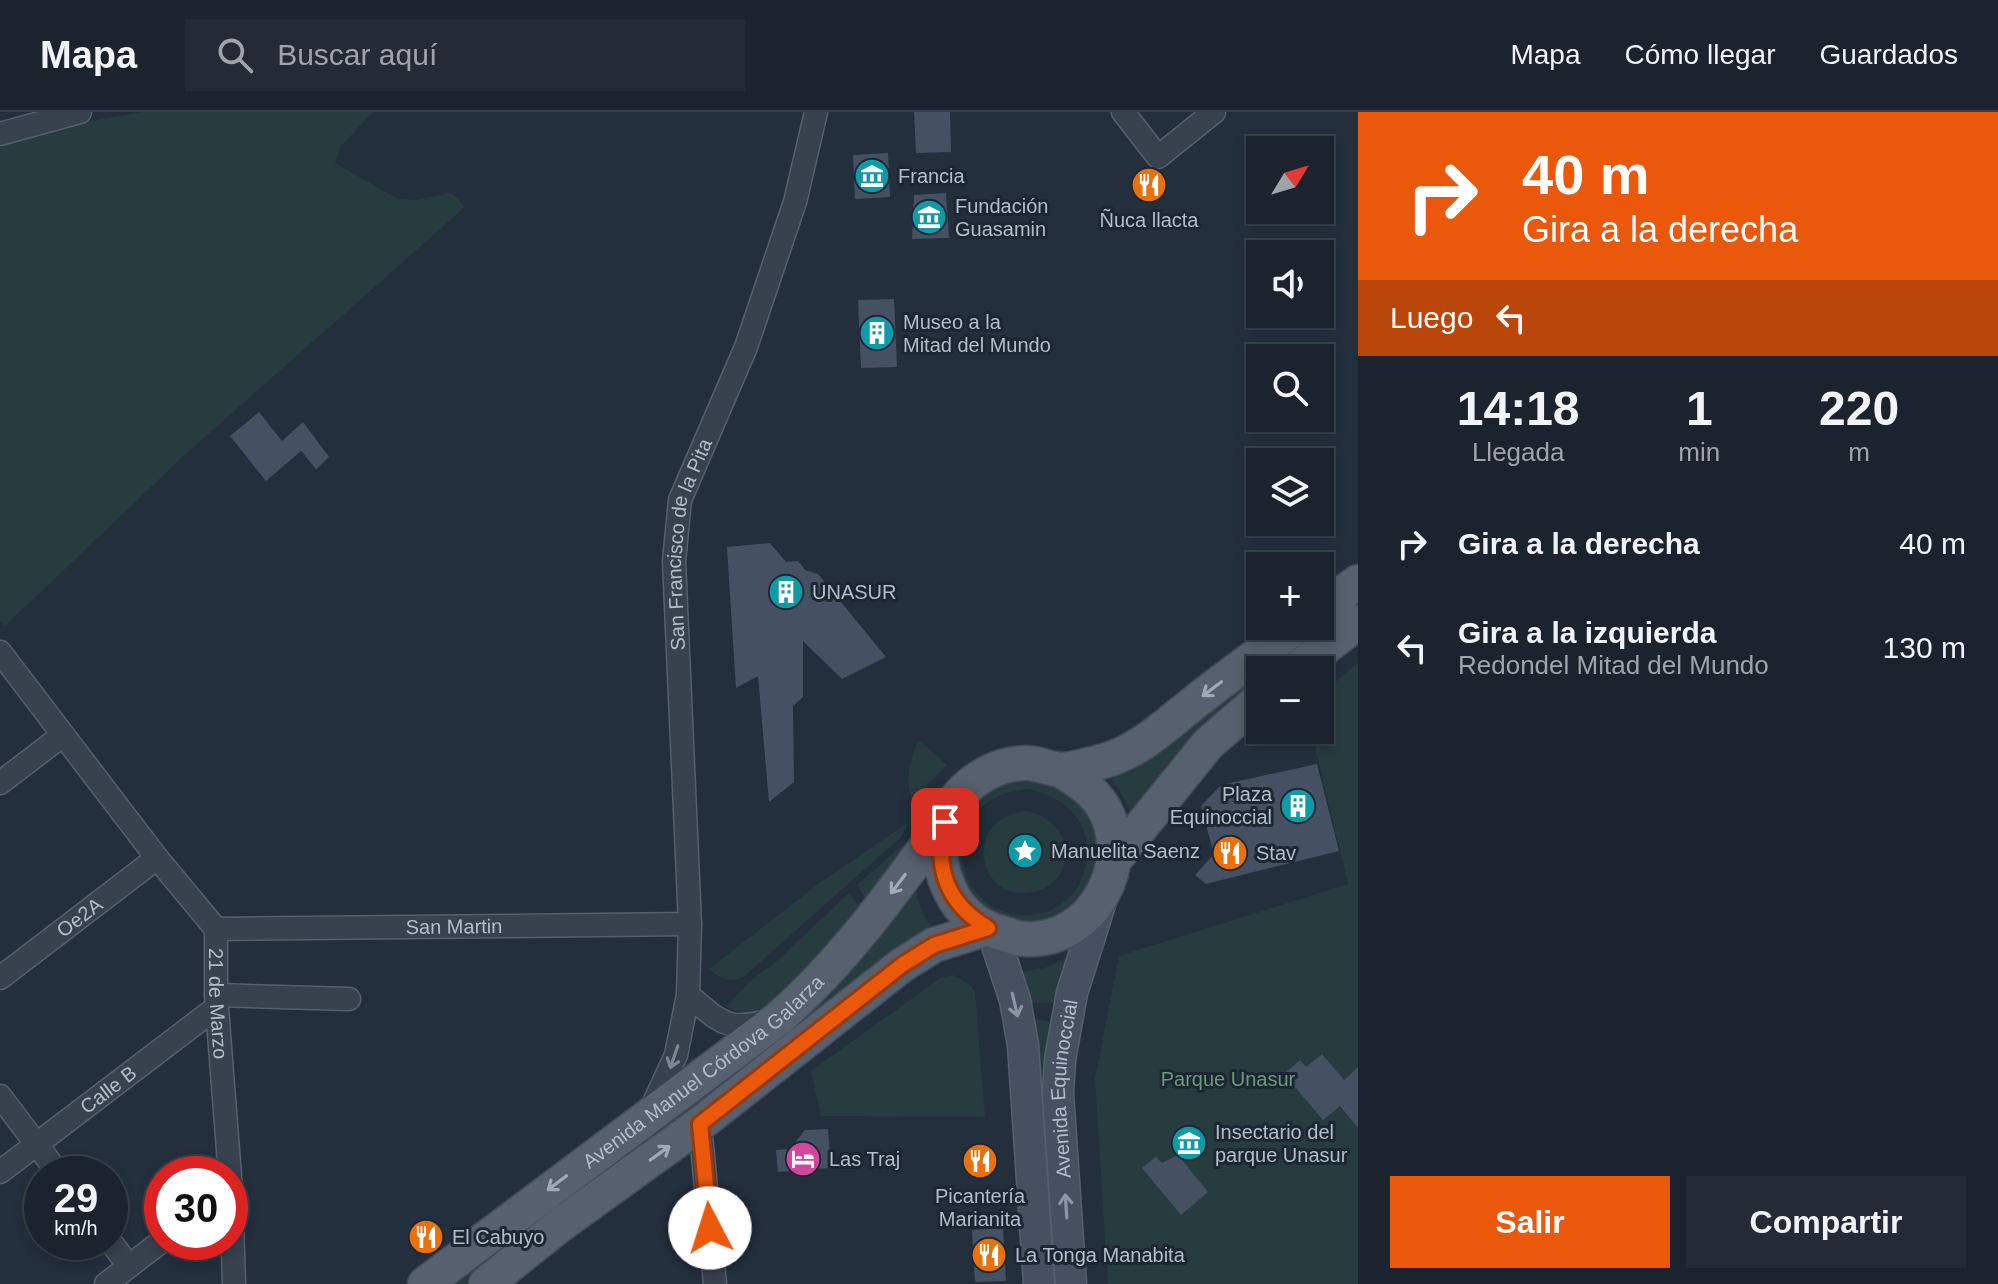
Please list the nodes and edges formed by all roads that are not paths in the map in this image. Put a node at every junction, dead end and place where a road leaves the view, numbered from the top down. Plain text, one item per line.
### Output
1 (80, 112) edge
2 (816, 112) edge
3 (1123, 112) edge
4 (1214, 112) edge
5 (0, 134) edge
6 (1358, 582) edge
7 (1334, 599) edge
8 (1358, 622) edge
9 (1279, 640) edge
10 (0, 652) edge
11 (1314, 656) edge
12 (1246, 712) edge
13 (63, 735) junction
14 (1061, 770) junction
15 (0, 783) edge
16 (945, 822) junction
17 (157, 858) junction
18 (1115, 859) junction
19 (1102, 898) junction
20 (690, 924) junction
21 (216, 929) junction
22 (990, 929) junction
23 (0, 978) edge
24 (688, 995) junction
25 (349, 999) dead end
26 (217, 1001) junction
27 (778, 1019) junction
28 (0, 1096) edge
29 (648, 1114) junction
30 (700, 1124) junction
31 (37, 1145) junction
32 (45, 1156) edge
33 (229, 1156) edge
34 (0, 1172) edge
35 (144, 1255) edge
36 (124, 1260) edge
37 (233, 1260) edge
38 (129, 1266) junction
39 (106, 1284) edge
40 (234, 1284) edge
41 (425, 1284) edge
42 (486, 1284) edge
43 (715, 1284) edge
44 (1039, 1284) edge
45 (1071, 1284) edge

1 - 5 street
2 - 20 street, San Francisco de la Pita
3 - 4 street
6 - 7 main road
8 - 11 main road
9 -> 14 main road
10 - 13 street, 21 de Marzo
12 - 18 main road
13 - 15 street
13 - 17 street, 21 de Marzo
14 - 16 main road
14 - 18 main road
16 - 22 main road
16 -> 27 main road, Avenida Manuel Córdova Galarza
17 - 21 street, 21 de Marzo
17 - 23 street, Oe2A
18 - 19 main road
19 - 22 main road
45 -> 19 main road, Avenida Equinoccial
20 - 21 street, San Martin
20 - 24 street, San Francisco de la Pita
21 - 26 street, 21 de Marzo
22 - 30 main road, Avenida Manuel Córdova Galarza
22 -> 44 main road, Avenida Equinoccial
24 - 27 street
24 -> 29 street, San Francisco de la Pita
25 - 26 street
26 - 31 street, Calle B
26 - 33 street, 21 de Marzo
27 - 29 main road, Avenida Manuel Córdova Galarza
28 - 31 street
29 -> 41 main road, Avenida Manuel Córdova Galarza
42 -> 30 main road, Avenida Manuel Córdova Galarza
30 - 43 street
31 - 32 street
31 - 34 street, Calle B
35 - 38 street
36 - 38 street
37 - 40 street, 21 de Marzo
38 - 39 street

